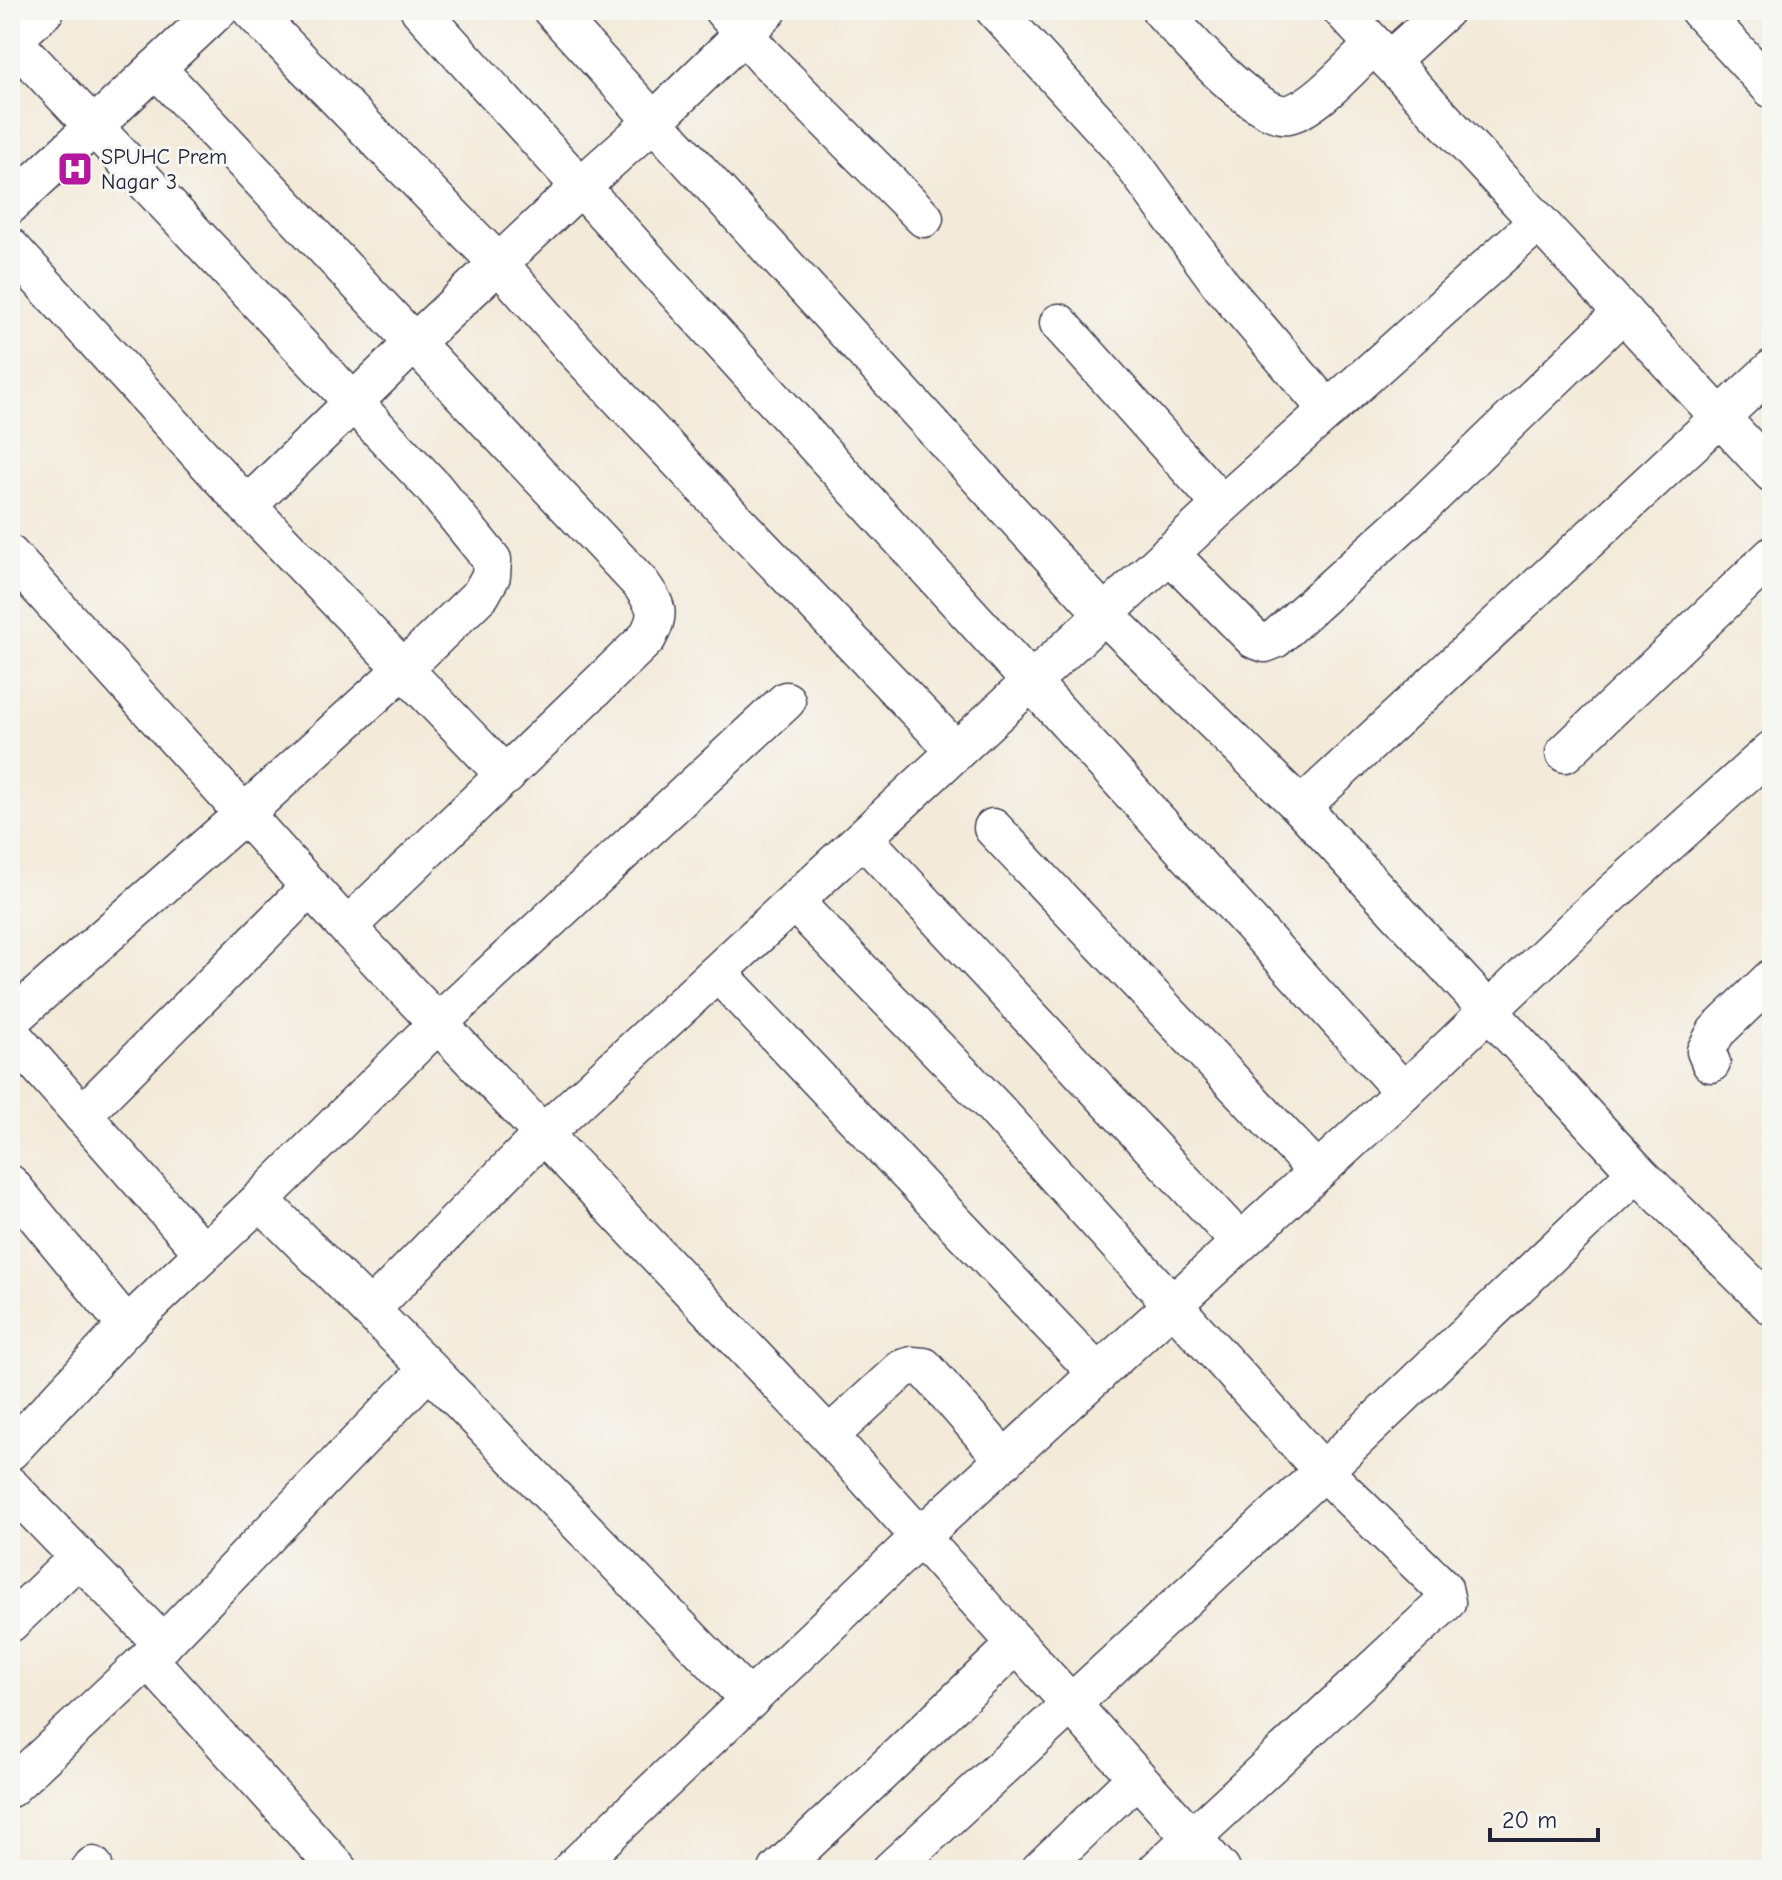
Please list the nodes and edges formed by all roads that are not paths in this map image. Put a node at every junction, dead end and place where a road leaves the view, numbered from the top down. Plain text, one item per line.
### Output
1 (45, 10) edge
2 (218, 10) edge
3 (251, 10) edge
4 (420, 10) edge
5 (552, 10) edge
6 (995, 10) edge
7 (1161, 10) edge
8 (1342, 10) edge
9 (1445, 10) edge
10 (1699, 10) edge
11 (745, 18) edge
12 (11, 41) edge
13 (1382, 53) junction
14 (156, 68) junction
15 (1772, 89) edge
16 (655, 120) junction
17 (93, 127) junction
18 (581, 186) junction
19 (10, 205) edge
20 (924, 218) dead end
21 (1538, 222) junction
22 (10, 247) edge
23 (499, 264) junction
24 (1623, 312) junction
25 (1059, 323) dead end
26 (414, 343) junction
27 (1772, 369) edge
28 (352, 404) junction
29 (1328, 410) junction
30 (1719, 416) junction
31 (1772, 473) edge
32 (1222, 505) junction
33 (247, 506) junction
34 (1169, 553) junction
35 (10, 555) edge
36 (1772, 556) edge
37 (1104, 614) junction
38 (403, 669) junction
39 (1033, 681) junction
40 (786, 701) dead end
41 (1772, 750) edge
42 (956, 751) junction
43 (1565, 753) dead end
44 (506, 776) junction
45 (1301, 807) junction
46 (244, 814) junction
47 (993, 828) dead end
48 (864, 839) junction
49 (310, 887) junction
50 (794, 902) junction
51 (347, 927) junction
52 (718, 973) junction
53 (1772, 978) edge
54 (1488, 1013) junction
55 (10, 1020) edge
56 (438, 1023) junction
57 (10, 1033) edge
58 (1711, 1063) dead end
59 (1404, 1092) junction
60 (82, 1115) junction
61 (543, 1134) junction
62 (1317, 1171) junction
63 (1637, 1172) junction
64 (10, 1184) edge
65 (260, 1200) junction
66 (1240, 1242) junction
67 (203, 1252) junction
68 (1172, 1305) junction
69 (1772, 1306) edge
70 (370, 1310) junction
71 (127, 1326) junction
72 (429, 1369) junction
73 (1098, 1374) junction
74 (829, 1436) junction
75 (10, 1451) edge
76 (1005, 1460) junction
77 (1323, 1471) junction
78 (10, 1486) edge
79 (919, 1538) junction
80 (79, 1557) junction
81 (10, 1623) edge
82 (1017, 1644) junction
83 (155, 1651) junction
84 (750, 1700) junction
85 (1070, 1704) junction
86 (1137, 1777) junction
87 (10, 1788) edge
88 (1191, 1837) junction
89 (339, 1870) edge
90 (571, 1870) edge
91 (778, 1870) edge
92 (891, 1870) edge
93 (1040, 1870) edge
94 (1157, 1870) edge
95 (1221, 1870) edge

1 - 12 street
2 - 14 street
3 - 23 street
4 - 18 street
5 - 16 street
6 - 29 street
7 - 13 street
8 - 13 street
9 - 13 street
10 - 15 street
11 - 16 street
11 - 20 street
12 - 17 street
13 - 21 street
14 - 17 street
14 - 26 street
16 - 18 street
16 - 37 street
17 - 19 street
17 - 28 street
18 - 23 street
18 - 39 street
21 - 24 street
21 - 29 street
22 - 33 street
23 - 26 street
23 - 42 street
24 - 30 street
24 - 34 street
25 - 32 street
26 - 28 street
26 - 44 street
27 - 30 street
28 - 33 street
28 - 38 street
29 - 32 street
30 - 31 street
30 - 45 street
32 - 34 street
33 - 38 street
34 - 37 street
35 - 46 street
36 - 43 street
37 - 39 street
37 - 45 street
38 - 44 street
38 - 46 street
39 - 42 street
39 - 59 street
40 - 56 street
41 - 54 street
42 - 48 street
44 - 51 street
45 - 54 street
46 - 49 street
46 - 55 street
47 - 62 street
48 - 50 street
48 - 66 street
49 - 51 street
49 - 60 street
50 - 52 street
50 - 68 street
51 - 56 street
52 - 61 street
52 - 73 street
53 - 58 street
54 - 59 street
54 - 63 street
56 - 61 street
56 - 65 street
57 - 60 street
59 - 62 street
60 - 67 street
61 - 70 street
61 - 74 street
62 - 66 street
63 - 69 street
63 - 77 street
64 - 71 street
65 - 67 street
65 - 70 street
66 - 68 street
67 - 71 street
68 - 73 street
68 - 77 street
70 - 72 street
71 - 75 street
72 - 83 street
72 - 84 street
73 - 76 street
74 - 76 street
74 - 79 street
76 - 79 street
77 - 85 street
77 - 88 street
78 - 80 street
79 - 82 street
79 - 84 street
80 - 81 street
80 - 83 street
82 - 85 street
82 - 91 street
83 - 87 street
83 - 89 street
84 - 90 street
85 - 86 street
85 - 92 street
86 - 88 street
86 - 93 street
88 - 94 street
88 - 95 street

